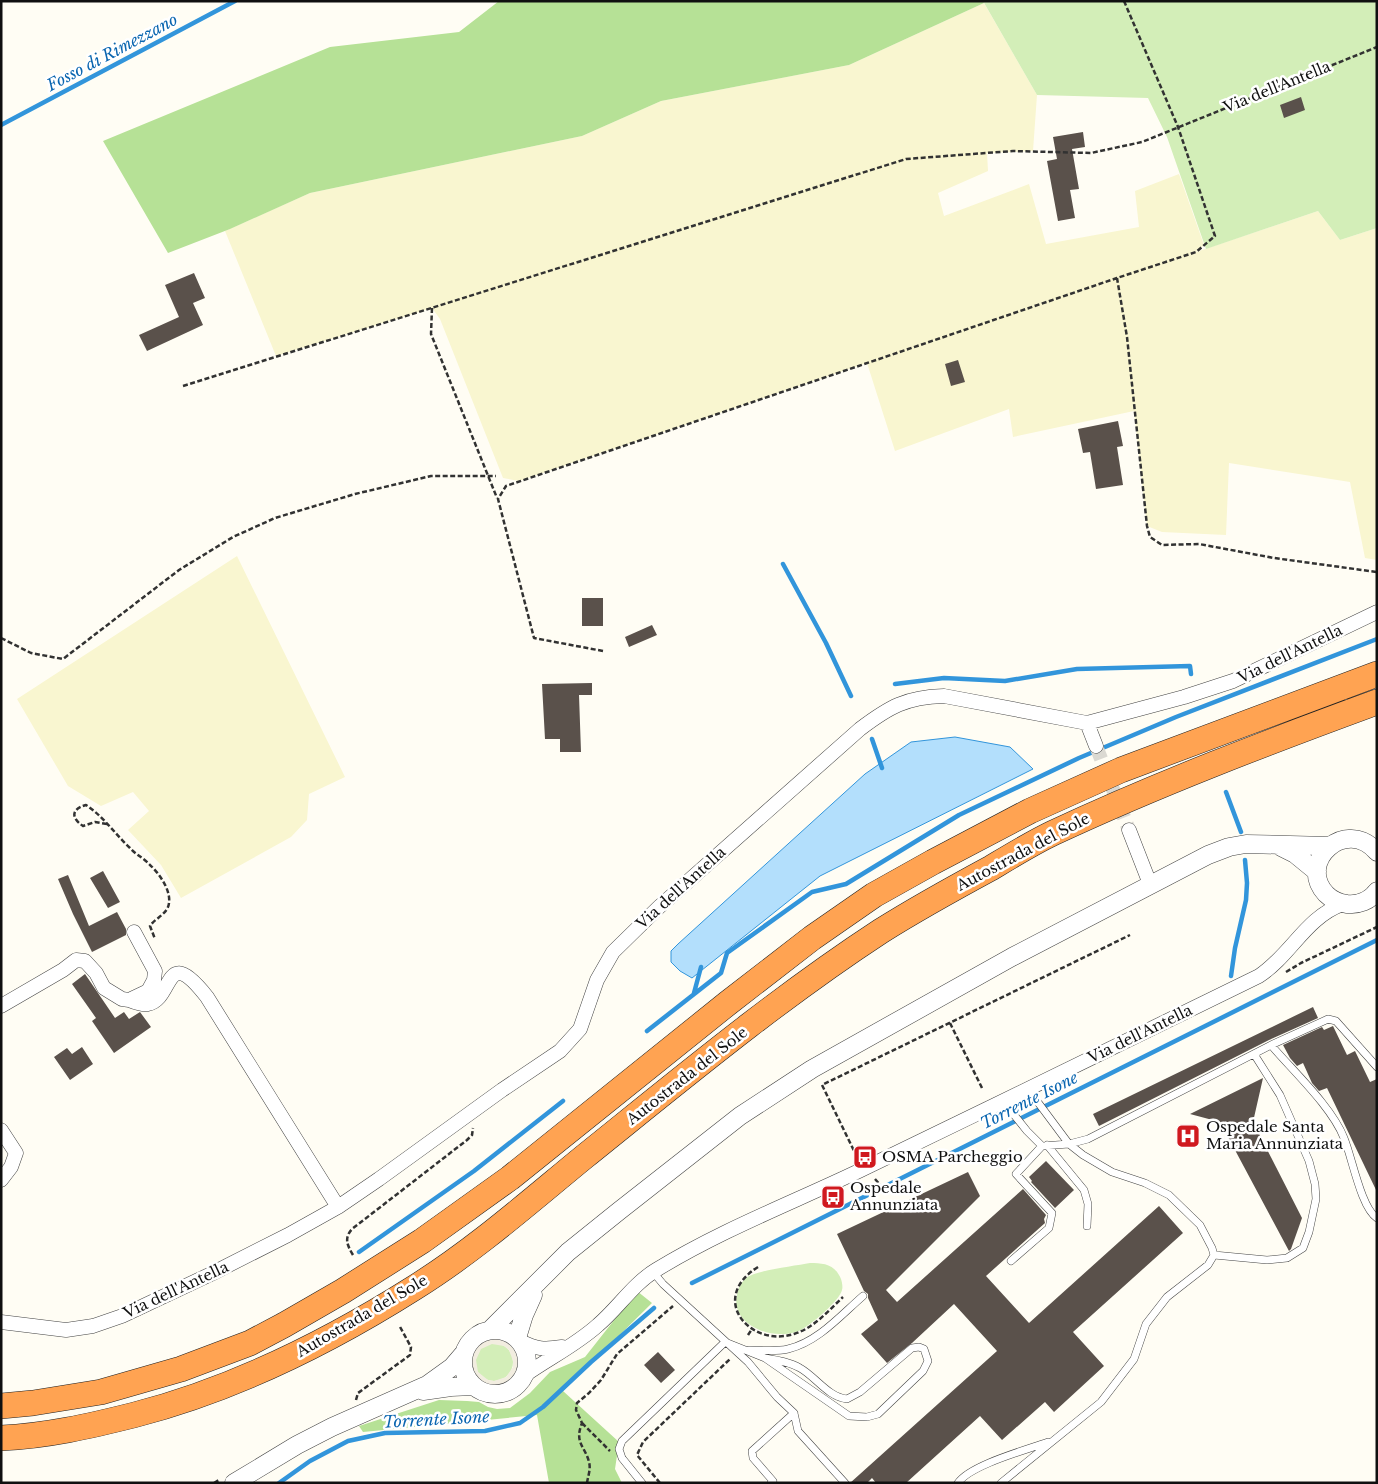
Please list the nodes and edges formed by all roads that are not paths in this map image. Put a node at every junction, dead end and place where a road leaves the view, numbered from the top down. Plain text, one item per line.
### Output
1 (1377, 612) edge
2 (1377, 674) edge
3 (1377, 702) edge
4 (1087, 723) junction
5 (1096, 746) tunnel mouth
6 (1129, 830) tunnel mouth
7 (1278, 845) junction
8 (1329, 846) junction
9 (1377, 852) edge
10 (1317, 872) junction
11 (1150, 884) junction
12 (1324, 891) junction
13 (1377, 891) edge
14 (1343, 904) junction
15 (1307, 927) junction
16 (134, 932) dead end
17 (129, 1000) junction
18 (1, 1006) edge
19 (1271, 1045) junction
20 (1254, 1054) junction
21 (1377, 1068) edge
22 (1028, 1089) junction
23 (1003, 1101) junction
24 (1, 1130) edge
25 (1070, 1144) junction
26 (1045, 1146) junction
27 (1, 1180) edge
28 (338, 1207) junction
29 (1377, 1218) edge
30 (1087, 1226) dead end
31 (1214, 1255) junction
32 (1012, 1262) dead end
33 (653, 1272) junction
34 (544, 1276) junction
35 (863, 1296) dead end
36 (1, 1322) edge
37 (490, 1330) junction
38 (518, 1340) junction
39 (725, 1342) junction
40 (573, 1345) junction
41 (744, 1350) junction
42 (464, 1353) junction
43 (765, 1358) junction
44 (525, 1375) junction
45 (473, 1386) junction
46 (406, 1396) junction
47 (1, 1406) edge
48 (794, 1413) junction
49 (1, 1438) edge
50 (1055, 1439) junction
51 (234, 1483) edge
52 (642, 1483) edge
53 (771, 1483) edge
54 (845, 1483) edge
55 (958, 1483) edge
56 (1001, 1483) edge

1 - 4 street, Via dell'Antella
2 - 47 highway, Autostrada del Sole
3 - 49 highway, Autostrada del Sole
4 - 5 street
4 - 28 street, Via dell'Antella
6 - 11 street
7 - 8 street
7 - 10 street
7 - 11 street
8 - 9 street
8 - 10 street
10 - 12 street
11 - 34 street
12 - 14 street
12 - 15 street, Via dell'Antella
13 - 14 street, Via dell'Antella
14 - 15 street, Via dell'Antella
15 - 22 street, Via dell'Antella
16 - 17 street
17 - 18 street
17 - 28 street
19 - 20 lane
19 - 21 lane
19 - 29 lane
20 - 25 lane
20 - 31 lane
22 - 23 street, Via dell'Antella
22 - 25 lane
23 - 26 lane
23 - 33 street, Via dell'Antella
24 - 27 street
25 - 26 lane
25 - 31 lane
26 - 30 lane
26 - 32 lane
28 - 36 street, Via dell'Antella
31 - 50 lane
33 - 39 lane
33 - 40 street, Via dell'Antella
34 - 37 street
34 - 38 street
35 - 41 lane
37 - 38 street, Via dell'Antella
37 - 42 street, Via dell'Antella
38 - 40 street, Via dell'Antella
38 - 44 street
39 - 41 lane
39 - 48 lane
39 - 52 lane
40 - 44 street, Via dell'Antella
41 - 43 lane
42 - 45 street
42 - 46 street, Via dell'Antella
43 - 43 lane
44 - 45 street, Via dell'Antella
45 - 46 street, Via dell'Antella
46 - 51 street, Via dell'Antella
48 - 53 lane
48 - 54 lane
50 - 55 lane
50 - 56 lane

